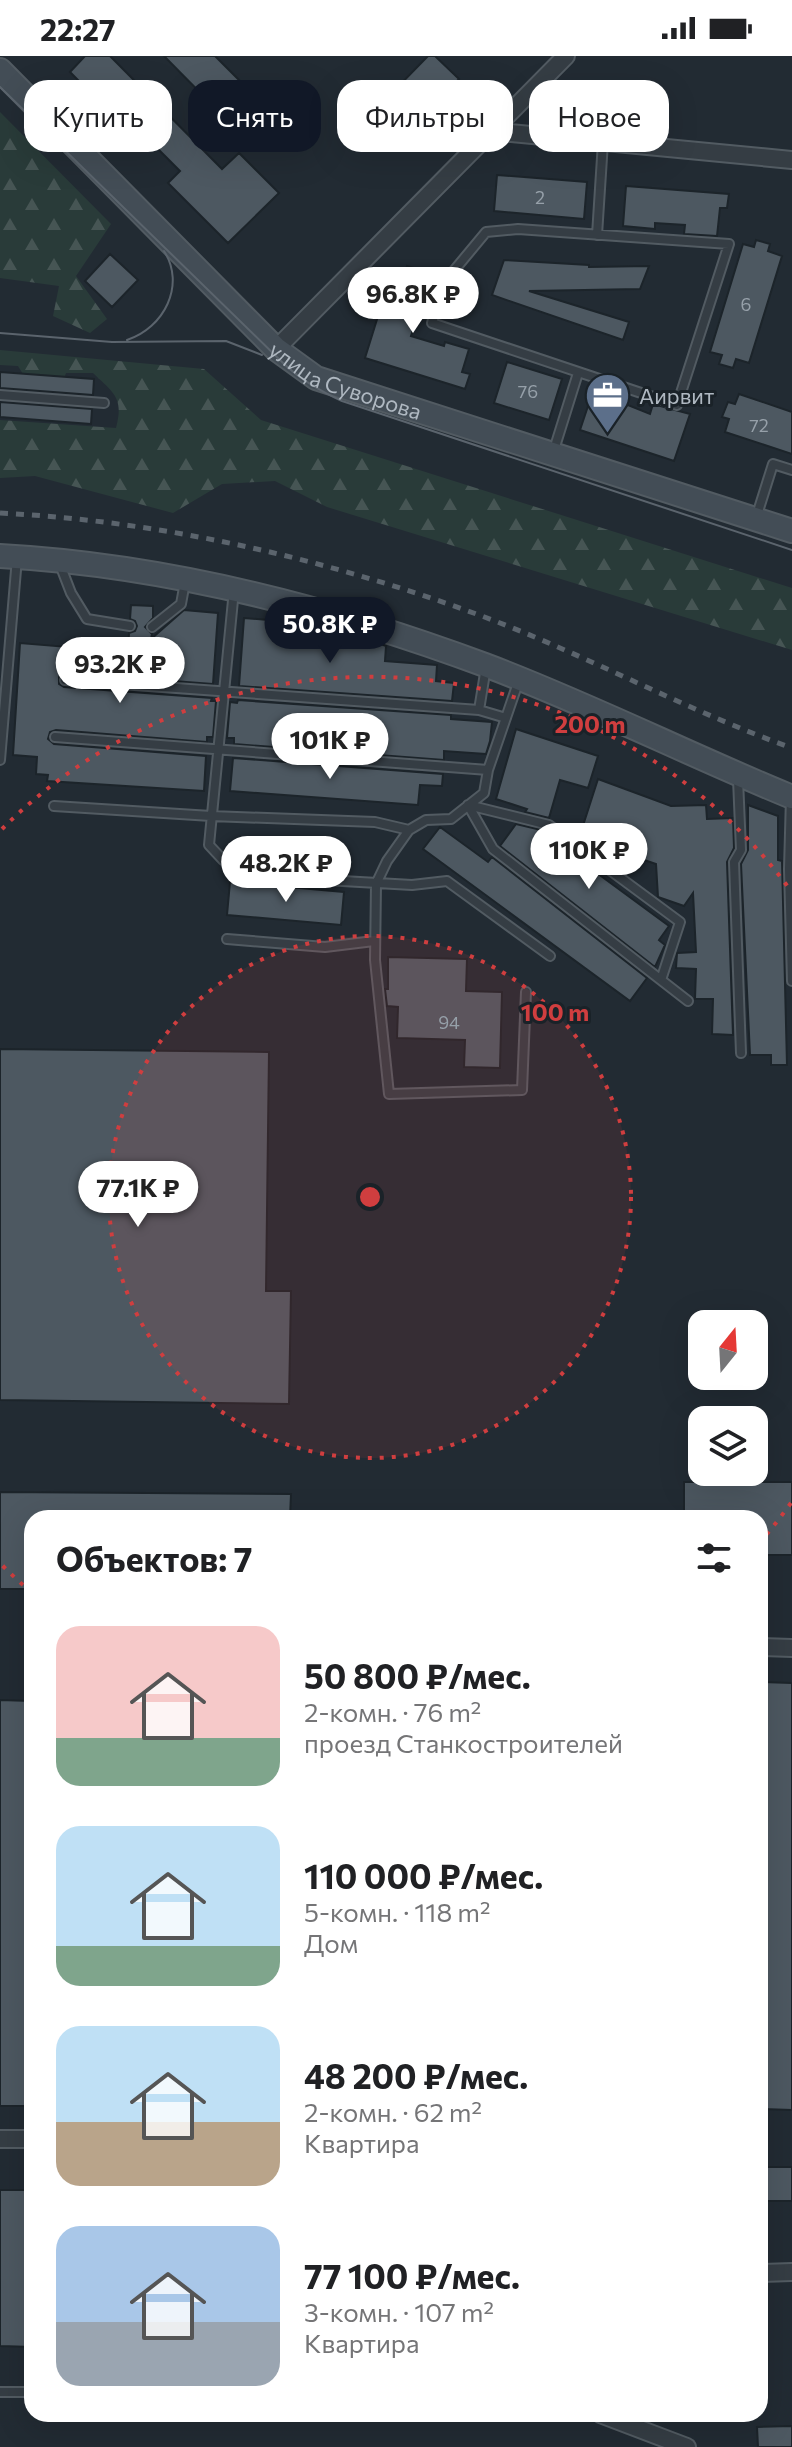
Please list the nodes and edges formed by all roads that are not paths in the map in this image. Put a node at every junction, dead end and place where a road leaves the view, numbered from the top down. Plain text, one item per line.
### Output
1 (566, 56) edge
2 (0, 70) edge
3 (513, 108) edge
4 (669, 148) edge
5 (469, 152) edge
6 (602, 152) edge
7 (792, 160) edge
8 (597, 235) junction
9 (276, 349) junction
10 (578, 373) junction
11 (0, 395) edge
12 (104, 403) dead end
13 (553, 453) junction
14 (792, 470) edge
15 (756, 519) junction
16 (792, 531) edge
17 (9, 557) edge
18 (59, 562) junction
19 (186, 580) junction
20 (234, 589) junction
21 (130, 626) dead end
22 (152, 627) dead end
23 (5, 643) edge
24 (486, 666) junction
25 (519, 679) junction
26 (65, 680) dead end
27 (224, 691) junction
28 (479, 710) junction
29 (506, 718) junction
30 (55, 737) dead end
31 (219, 749) junction
32 (0, 760) edge
33 (488, 770) junction
34 (738, 774) junction
35 (791, 796) edge
36 (468, 805) junction
37 (54, 806) dead end
38 (211, 816) junction
39 (409, 830) junction
40 (376, 884) junction
41 (227, 939) dead end
42 (374, 941) junction
43 (550, 956) dead end
44 (661, 980) junction
45 (792, 981) edge
46 (526, 992) dead end
47 (688, 1001) dead end
48 (741, 1053) dead end
49 (768, 1647) edge
50 (792, 1648) edge
51 (0, 2139) edge
52 (24, 2139) edge
53 (792, 2272) edge
54 (768, 2273) edge
55 (0, 2392) edge
56 (24, 2392) edge
57 (621, 2422) edge
58 (687, 2447) edge

1 - 3 street
2 - 9 street, улица Суворова
4 - 7 street
5 - 9 street
6 - 8 lane
8 - 10 lane
8 - 10 lane
9 - 13 street, улица Суворова
10 - 13 lane
11 - 12 lane
13 - 15 street, улица Суворова
14 - 15 lane
15 - 16 street, улица Суворова
17 - 18 street
17 - 23 lane
18 - 19 street
18 - 21 lane
19 - 20 street
19 - 22 lane
20 - 24 street
20 - 27 lane
23 - 32 lane
24 - 25 street
24 - 28 lane
25 - 29 lane
25 - 34 street
26 - 27 lane
27 - 28 lane
27 - 31 lane
28 - 29 lane
29 - 33 lane
30 - 31 lane
31 - 33 lane
31 - 38 lane
33 - 36 lane
34 - 35 street
34 - 48 lane
35 - 45 lane
36 - 39 lane
36 - 44 lane
36 - 44 lane
37 - 38 lane
38 - 39 lane
38 - 40 lane
39 - 40 lane
40 - 42 lane
40 - 43 lane
41 - 42 lane
42 - 46 lane
44 - 47 lane
49 - 50 street
51 - 52 street
53 - 54 street
55 - 56 lane
57 - 58 street

